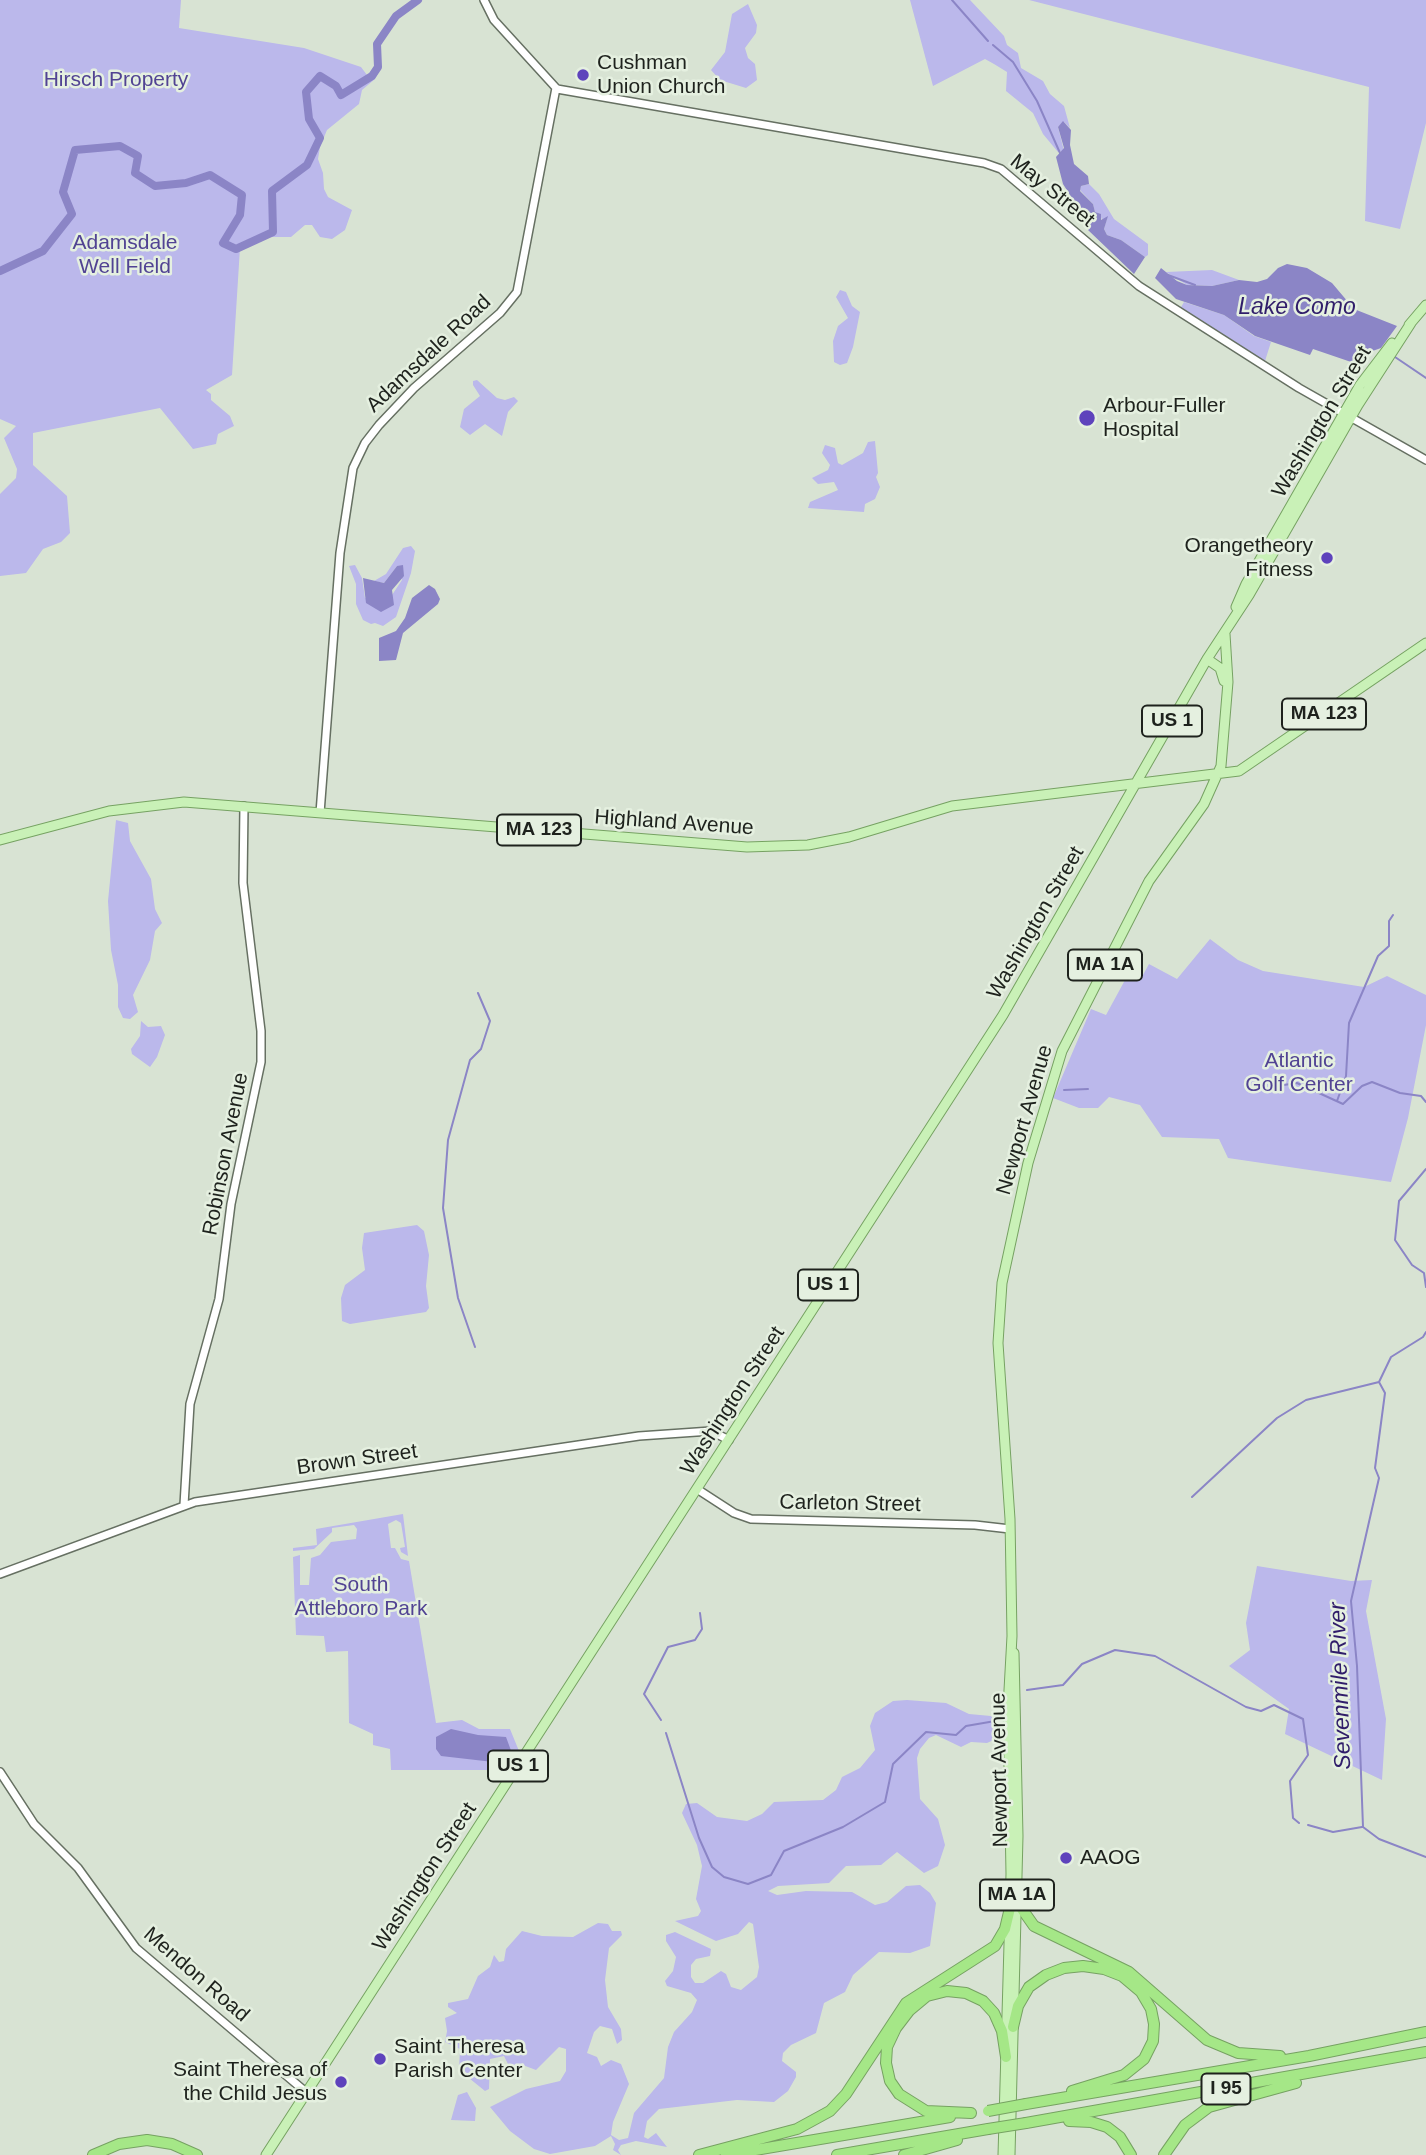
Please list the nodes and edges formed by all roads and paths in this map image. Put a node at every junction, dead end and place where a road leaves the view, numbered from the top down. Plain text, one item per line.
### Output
1 (484, 0) edge
2 (556, 88) junction
3 (1426, 305) edge
4 (1347, 415) junction
5 (1426, 460) edge
6 (1230, 623) junction
7 (1426, 643) edge
8 (1207, 659) junction
9 (1227, 695) junction
10 (1218, 774) junction
11 (1136, 782) junction
12 (244, 806) junction
13 (320, 813) junction
14 (0, 840) edge
15 (729, 1440) junction
16 (697, 1489) junction
17 (184, 1504) junction
18 (1010, 1529) junction
19 (0, 1574) edge
20 (1012, 1636) junction
21 (0, 1772) edge
22 (1017, 1889) junction
23 (1010, 1908) junction
24 (1013, 2027) junction
25 (1426, 2032) edge
26 (1426, 2052) edge
27 (1316, 2055) junction
28 (1006, 2057) junction
29 (1332, 2071) junction
30 (307, 2093) junction
31 (1042, 2101) junction
32 (971, 2113) junction
33 (1044, 2120) junction
34 (988, 2129) junction
35 (93, 2155) edge
36 (197, 2155) edge
37 (266, 2155) edge
38 (699, 2155) edge
39 (726, 2155) edge
40 (837, 2155) edge
41 (904, 2155) edge
42 (1003, 2155) edge
43 (1010, 2155) edge
44 (1131, 2155) edge
45 (1164, 2155) edge

1 - 2 street
2 - 4 street, May Street
2 - 13 street, Adamsdale Road
3 - 4 main road, Washington Street / US 1
4 - 5 street, May Street
4 - 6 main road, Washington Street / US 1
6 - 8 main road, Washington Street / US 1
6 - 9 main road, MA 1A
7 - 10 main road, MA 123
8 - 9 main road, MA 1A
8 - 11 main road, Washington Street / US 1
9 - 10 main road, MA 1A
10 - 11 main road, Highland Avenue / MA 123
10 - 18 main road, Newport Avenue / MA 1A
11 - 13 main road, Highland Avenue / MA 123
11 - 15 main road, Washington Street / US 1
12 - 13 main road, Highland Avenue / MA 123
12 - 14 main road, Highland Avenue / MA 123
12 - 17 street, Robinson Avenue
15 - 16 main road, Washington Street / US 1
15 - 17 street, Brown Street
16 - 18 street, Carleton Street
16 - 30 main road, Washington Street / US 1
17 - 19 street, Brown Street
18 - 20 main road, Newport Avenue / MA 1A
20 - 22 main road, Newport Avenue / MA 1A
20 - 23 main road, Newport Avenue / MA 1A
21 - 30 street, Mendon Road
22 - 24 main road, Newport Avenue / MA 1A
22 - 27 highway
23 - 28 main road, Newport Avenue / MA 1A
23 - 38 highway
24 - 31 highway
24 - 43 main road, Newport Avenue / MA 1A
25 - 27 highway, I 95
26 - 29 highway, I 95
27 - 31 highway, I 95
28 - 32 highway
28 - 42 main road, Newport Avenue / MA 1A
29 - 33 highway, I 95
29 - 45 highway
30 - 37 main road, Washington Street / US 1
31 - 32 highway, I 95, bridge
32 - 39 highway, I 95
33 - 34 highway, I 95, bridge
33 - 44 highway
34 - 40 highway, I 95
34 - 41 highway
35 - 36 highway

